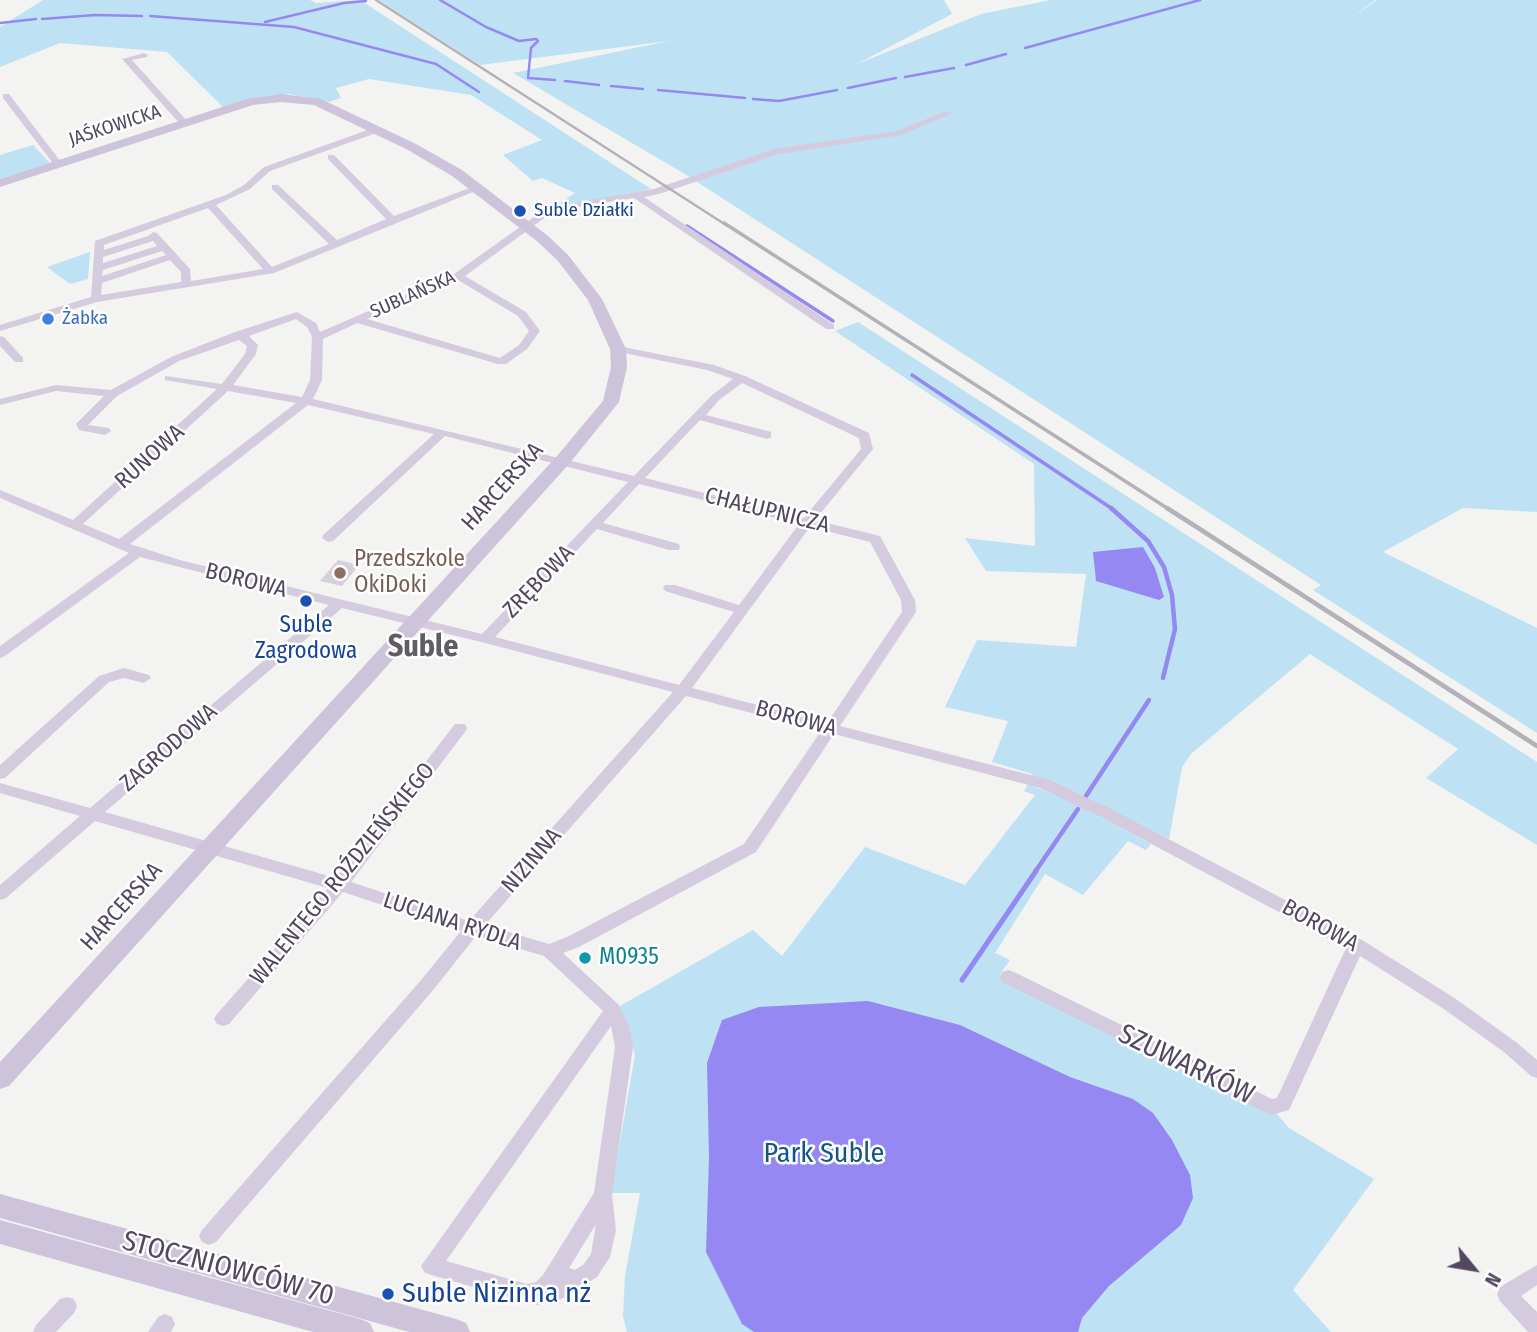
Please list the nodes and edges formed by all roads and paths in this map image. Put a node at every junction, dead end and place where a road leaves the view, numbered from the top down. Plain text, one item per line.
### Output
1 (144, 55) dead end
2 (6, 96) dead end
3 (949, 113) dead end
4 (184, 123) junction
5 (376, 130) junction
6 (331, 157) dead end
7 (58, 164) junction
8 (0, 183) edge
9 (275, 187) dead end
10 (478, 188) junction
11 (637, 196) junction
12 (210, 204) junction
13 (392, 219) junction
14 (527, 227) junction
15 (335, 244) junction
16 (163, 247) junction
17 (98, 255) junction
18 (172, 256) junction
19 (97, 268) junction
20 (270, 271) junction
21 (458, 276) junction
22 (97, 281) junction
23 (190, 283) junction
24 (96, 299) junction
25 (357, 320) junction
26 (830, 327) dead end
27 (0, 328) edge
28 (239, 334) junction
29 (317, 337) junction
30 (0, 339) edge
31 (618, 349) junction
32 (19, 360) dead end
33 (169, 378) dead end
34 (741, 378) junction
35 (225, 388) junction
36 (113, 394) junction
37 (306, 401) junction
38 (0, 402) edge
39 (698, 416) junction
40 (105, 431) dead end
41 (443, 432) junction
42 (767, 435) dead end
43 (563, 460) junction
44 (639, 480) junction
45 (0, 494) edge
46 (808, 521) junction
47 (594, 524) junction
48 (74, 526) junction
49 (328, 538) dead end
50 (120, 545) junction
51 (674, 547) dead end
52 (138, 552) junction
53 (670, 588) dead end
54 (338, 604) junction
55 (742, 610) junction
56 (416, 623) junction
57 (485, 639) junction
58 (0, 653) edge
59 (144, 678) dead end
60 (683, 690) junction
61 (460, 728) dead end
62 (830, 728) junction
63 (0, 774) edge
64 (0, 788) edge
65 (92, 814) junction
66 (211, 848) junction
67 (340, 885) junction
68 (0, 894) edge
69 (472, 929) junction
70 (1356, 945) junction
71 (550, 951) junction
72 (1008, 977) dead end
73 (613, 1010) junction
74 (223, 1019) dead end
75 (1537, 1071) edge
76 (0, 1079) edge
77 (603, 1195) junction
78 (0, 1206) edge
79 (0, 1232) edge
80 (209, 1236) dead end
81 (558, 1269) junction
82 (1537, 1273) edge
83 (578, 1280) junction
84 (523, 1294) junction
85 (67, 1306) dead end
86 (1537, 1326) edge
87 (43, 1332) edge
88 (360, 1332) edge
89 (456, 1332) edge

1 - 4 street, JAŚKOWICKA
2 - 7 street, JAŚKOWICKA
3 - 11 street, SUBLAŃSKA
4 - 5 street, JAŚKOWICKA
4 - 7 street, JAŚKOWICKA
5 - 10 street, HARCERSKA
5 - 12 street
6 - 13 street
7 - 8 street, JAŚKOWICKA
9 - 15 street
10 - 13 street
10 - 14 street, HARCERSKA
11 - 14 street, SUBLAŃSKA
11 - 26 street
12 - 17 street
12 - 20 street
13 - 15 street
14 - 21 street, SUBLAŃSKA
14 - 31 street, HARCERSKA
15 - 20 street
16 - 17 street
16 - 18 street
16 - 19 street
17 - 19 street
18 - 22 street
18 - 23 street
19 - 22 street
20 - 23 street
21 - 25 street, SUBLAŃSKA
21 - 25 street
22 - 24 street
23 - 24 street
24 - 27 street
25 - 29 street, SUBLAŃSKA
28 - 29 street
28 - 35 street, RUNOWA
28 - 36 street
29 - 37 street
30 - 32 street
31 - 34 street, NIZINNA
31 - 43 street, HARCERSKA
33 - 35 street
34 - 39 street, ZRĘBOWA
34 - 46 street, NIZINNA
35 - 37 street
35 - 48 street, RUNOWA
36 - 38 street
36 - 40 street
37 - 41 street, CHAŁUPNICZA
37 - 50 street
39 - 42 street
39 - 44 street, ZRĘBOWA
41 - 43 street, CHAŁUPNICZA
41 - 49 street
43 - 44 street, CHAŁUPNICZA
43 - 56 street, HARCERSKA
44 - 46 street, CHAŁUPNICZA
44 - 47 street, ZRĘBOWA
45 - 48 street, BOROWA
46 - 55 street, NIZINNA
46 - 62 street, CHAŁUPNICZA
47 - 51 street
47 - 57 street, ZRĘBOWA
48 - 50 street, BOROWA
50 - 52 street, BOROWA
52 - 54 street, BOROWA
52 - 58 street
53 - 55 street
54 - 56 street, BOROWA
54 - 65 street, ZAGRODOWA
55 - 60 street, NIZINNA
56 - 57 street, BOROWA
56 - 66 street, HARCERSKA
57 - 60 street, BOROWA
59 - 63 street
60 - 62 street, BOROWA
60 - 69 street, NIZINNA
61 - 67 street, WALENTEGO ROŹDZIEŃSKIEGO
62 - 70 street, BOROWA
62 - 71 street, LUCJANA RYDLA
64 - 65 street, LUCJANA RYDLA
65 - 66 street, LUCJANA RYDLA
65 - 68 street, ZAGRODOWA
66 - 67 street, LUCJANA RYDLA
66 - 76 street, HARCERSKA
67 - 69 street, LUCJANA RYDLA
67 - 74 street, WALENTEGO ROŹDZIEŃSKIEGO
69 - 71 street, LUCJANA RYDLA
69 - 80 street, NIZINNA
70 - 72 street, SZUWARKÓW
70 - 75 street, BOROWA
71 - 73 street
73 - 77 street
73 - 84 street
77 - 81 street
77 - 83 street
78 - 89 street, STOCZNIOWCÓW 70
79 - 88 street, STOCZNIOWCÓW 70
81 - 83 street
81 - 84 street
82 - 86 street
83 - 84 street
85 - 87 street

